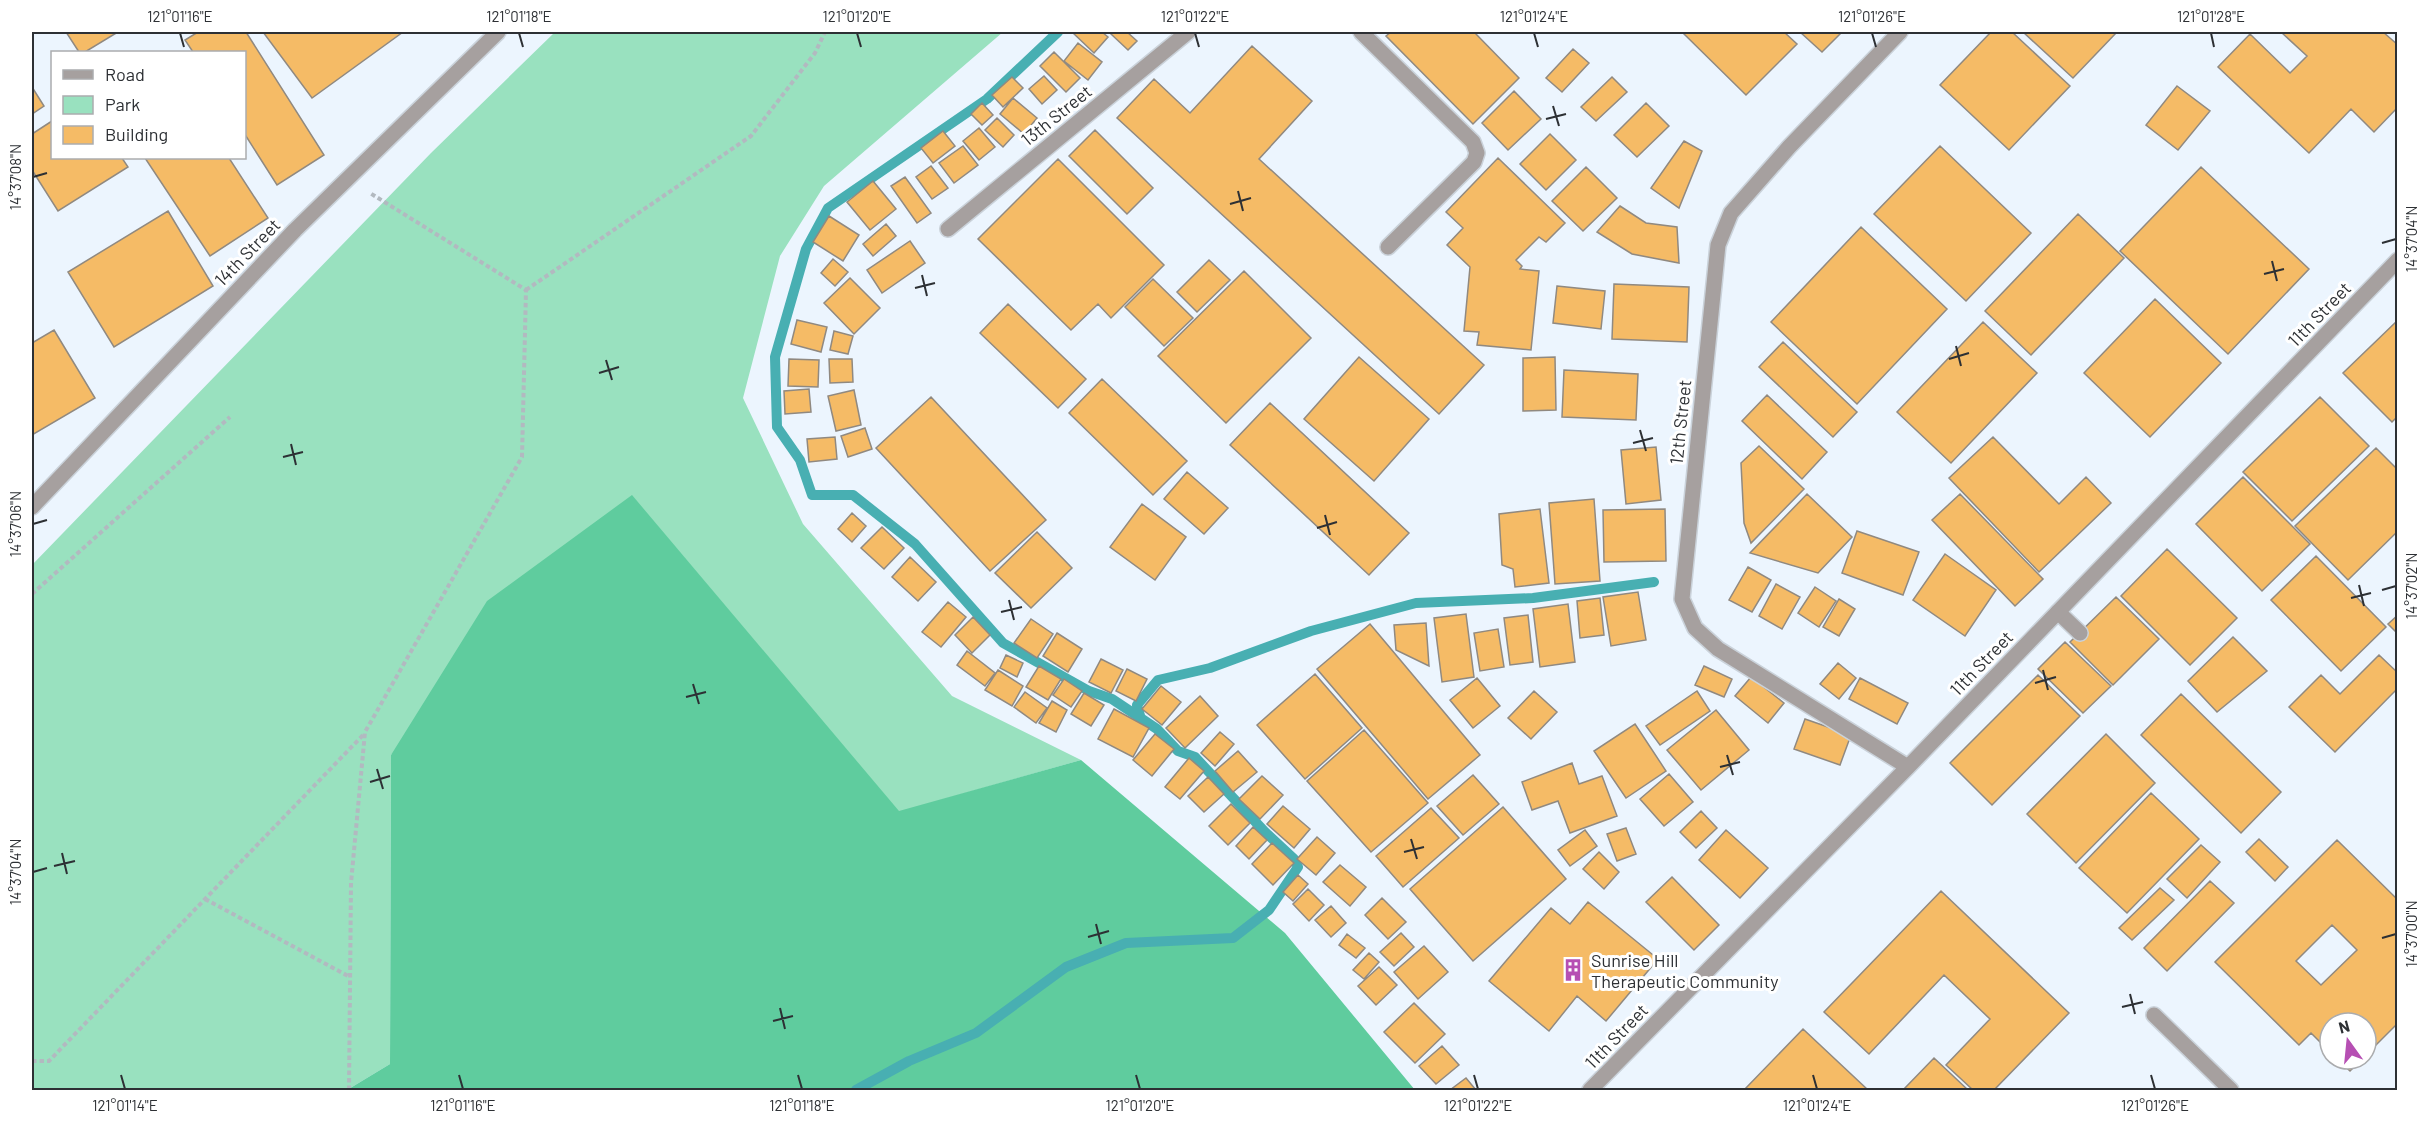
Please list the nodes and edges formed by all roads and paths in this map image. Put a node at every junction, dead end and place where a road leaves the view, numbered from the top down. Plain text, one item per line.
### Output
1 (498, 32) edge
2 (825, 32) edge
3 (1188, 32) edge
4 (1361, 32) edge
5 (1900, 32) edge
6 (346, 178) junction
7 (948, 229) dead end
8 (1388, 247) dead end
9 (2397, 260) edge
10 (526, 290) junction
11 (230, 417) dead end
12 (32, 507) edge
13 (32, 594) edge
14 (2058, 612) junction
15 (2080, 633) dead end
16 (365, 732) junction
17 (1908, 767) junction
18 (205, 899) junction
19 (350, 977) junction
20 (2154, 1015) dead end
21 (32, 1061) edge
22 (349, 1090) edge
23 (1590, 1090) edge
24 (2231, 1090) edge

1 - 6 street, 14th Street
2 - 10 path
3 - 7 street, 13th Street
4 - 8 street
5 - 17 street, 12th Street
6 - 10 path
6 - 12 street, 14th Street
9 - 14 street, 11th Street
10 - 16 path
11 - 13 path
14 - 15 street
14 - 17 street, 11th Street
16 - 18 path
16 - 19 path
17 - 23 street, 11th Street
18 - 19 path
18 - 21 path
19 - 22 path
20 - 24 street

